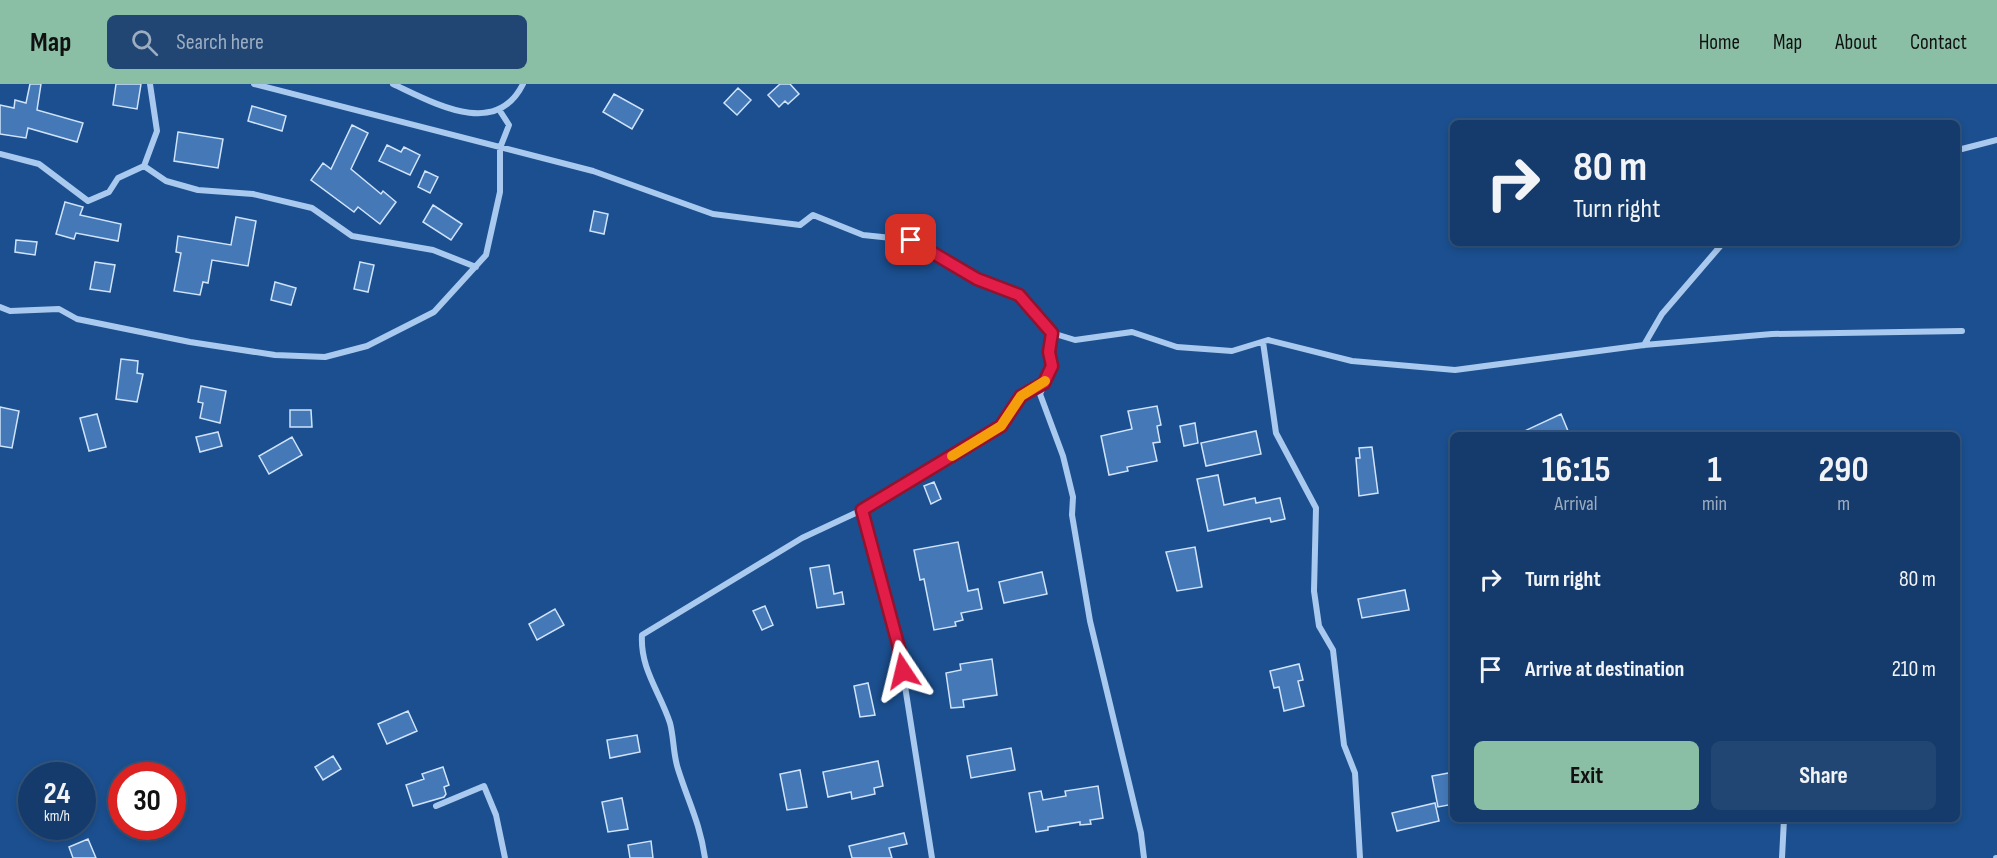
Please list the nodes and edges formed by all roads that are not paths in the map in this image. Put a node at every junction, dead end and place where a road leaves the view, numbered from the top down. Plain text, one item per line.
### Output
1 (150, 84) edge
2 (254, 84) edge
3 (393, 84) edge
4 (523, 84) edge
5 (500, 111) junction
6 (1997, 140) edge
7 (500, 148) junction
8 (1960, 149) edge
9 (0, 154) edge
10 (144, 166) junction
11 (1721, 246) edge
12 (476, 267) junction
13 (0, 308) edge
14 (1962, 331) dead end
15 (1052, 333) junction
16 (1263, 342) junction
17 (1644, 345) junction
18 (1044, 383) junction
19 (862, 510) junction
20 (436, 806) dead end
21 (1784, 822) edge
22 (505, 858) edge
23 (705, 858) edge
24 (932, 858) edge
25 (1144, 858) edge
26 (1360, 858) edge
27 (1782, 858) edge

1 - 10 street
2 - 7 street
3 - 5 street
4 - 5 street
5 - 7 street
6 - 8 street
7 - 12 street
7 - 15 street
9 - 10 street
10 - 12 street
11 - 17 street
12 - 13 street
14 - 17 street
15 - 16 street
15 - 18 street
16 - 17 street
16 - 26 street
18 - 19 street
18 - 25 street
19 - 23 street
19 - 24 street
20 - 22 street
21 - 27 street

